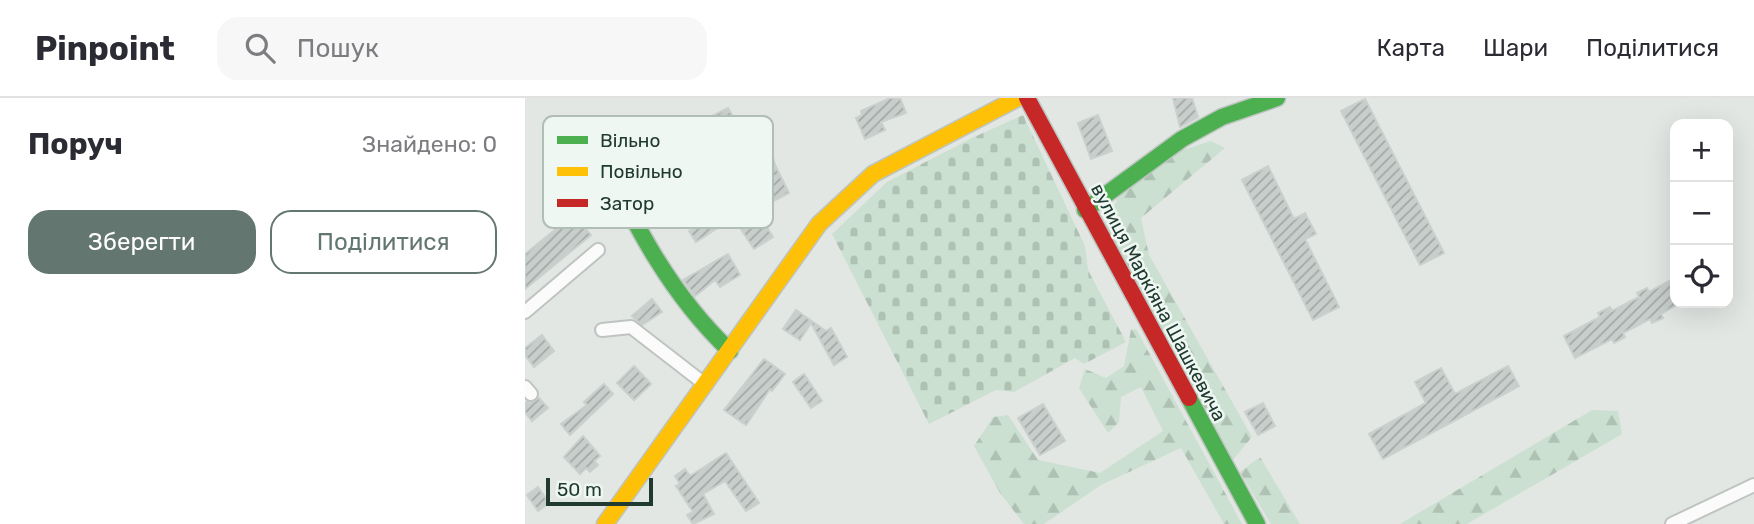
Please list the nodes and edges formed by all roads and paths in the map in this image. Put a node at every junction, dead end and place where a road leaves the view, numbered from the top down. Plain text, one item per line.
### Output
1 (1018, 98) edge
2 (1027, 98) edge
3 (1277, 98) edge
4 (1085, 210) junction
5 (637, 228) edge
6 (598, 250) dead end
7 (525, 312) edge
8 (602, 330) dead end
9 (730, 351) junction
10 (706, 385) junction
11 (1754, 485) edge
12 (605, 524) edge
13 (1257, 524) edge
14 (1672, 524) edge

1 - 9 street
2 - 4 street, вулиця Маркіяна Шашкевича
3 - 4 street
4 - 13 street, вулиця Маркіяна Шашкевича
5 - 9 street
6 - 7 street
8 - 10 street
9 - 10 street
10 - 12 street
11 - 14 street

